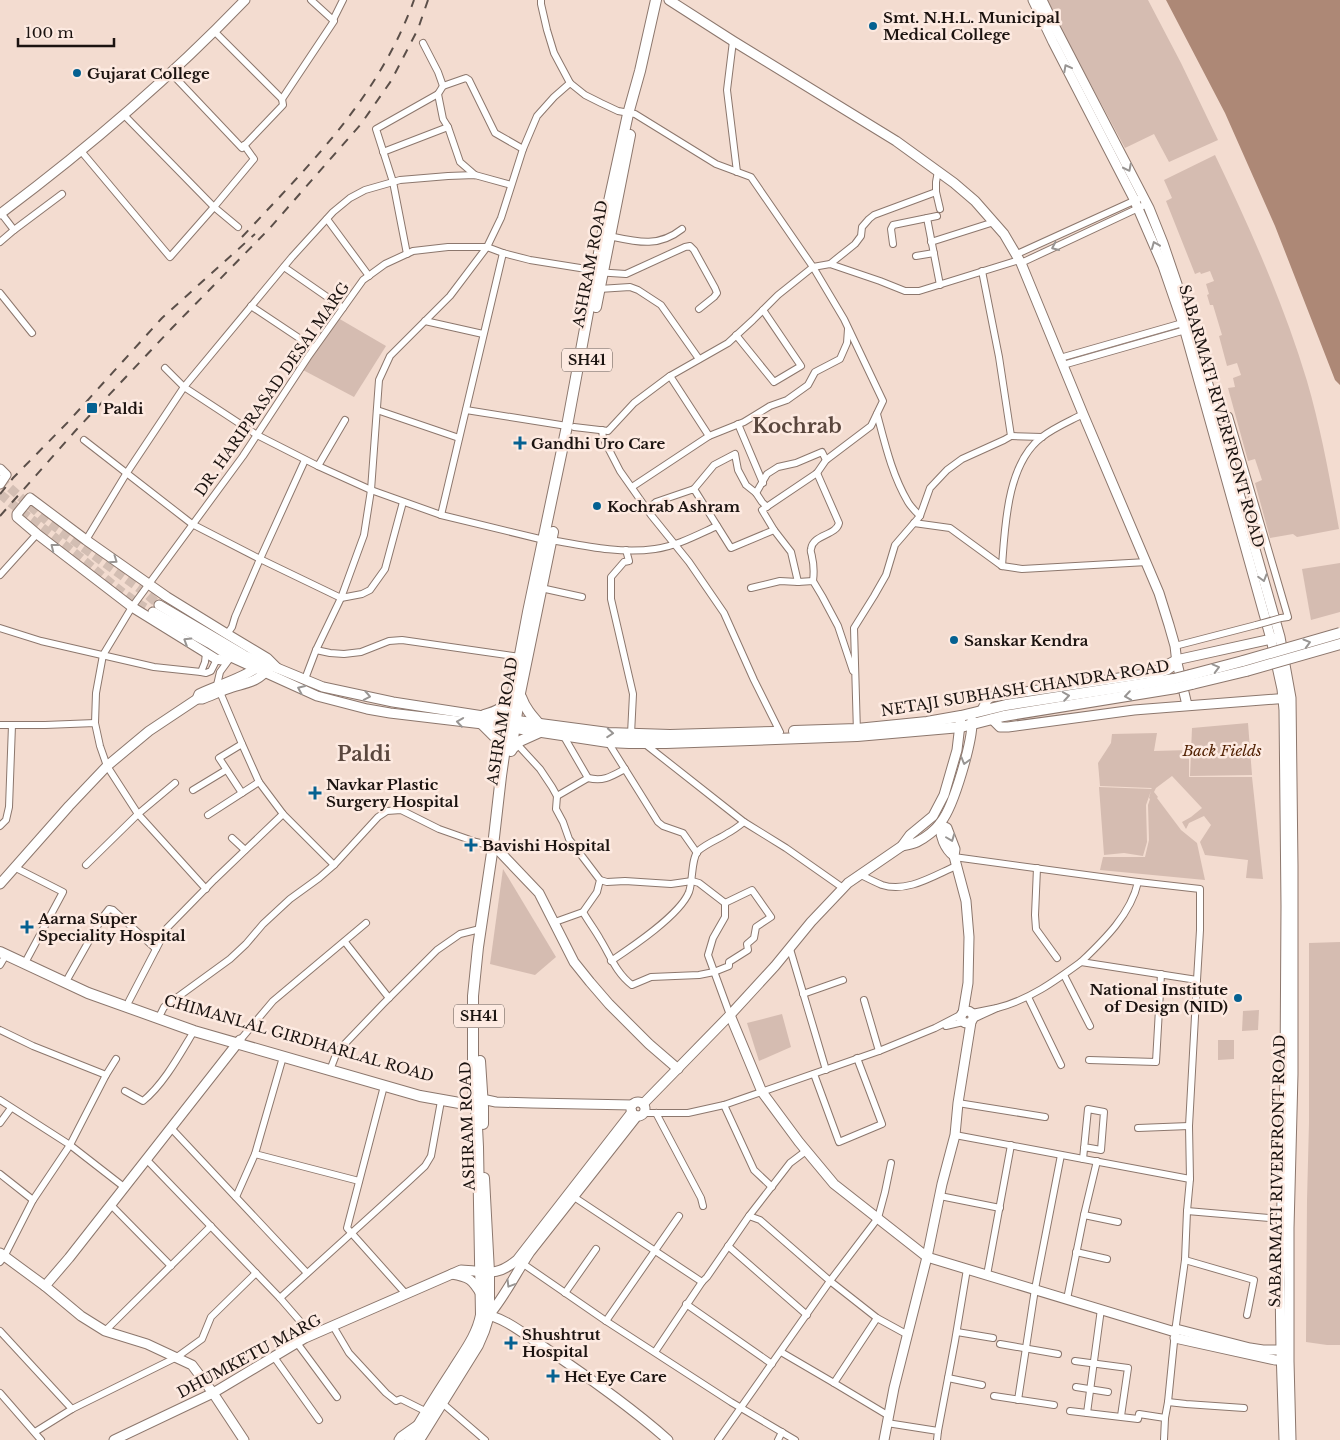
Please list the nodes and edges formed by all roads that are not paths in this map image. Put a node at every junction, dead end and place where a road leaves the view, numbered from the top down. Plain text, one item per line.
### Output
1 (245, 0) edge
2 (311, 0) edge
3 (342, 0) edge
4 (541, 0) edge
5 (656, 0) edge
6 (662, 0) edge
7 (669, 0) edge
8 (1033, 0) edge
9 (1042, 0) edge
10 (333, 20) junction
11 (215, 32) junction
12 (732, 41) junction
13 (423, 43) dead end
14 (171, 73) junction
15 (570, 82) junction
16 (443, 86) junction
17 (438, 94) junction
18 (282, 99) junction
19 (632, 114) junction
20 (124, 115) junction
21 (448, 127) junction
22 (244, 145) junction
23 (523, 149) junction
24 (81, 151) junction
25 (383, 152) junction
26 (938, 171) junction
27 (737, 172) junction
28 (475, 175) junction
29 (393, 182) junction
30 (511, 185) junction
31 (936, 192) junction
32 (62, 194) dead end
33 (1141, 202) junction
34 (214, 207) junction
35 (940, 209) dead end
36 (1, 214) edge
37 (937, 216) dead end
38 (927, 218) junction
39 (327, 219) junction
40 (994, 222) junction
41 (238, 226) dead end
42 (1075, 228) junction
43 (682, 229) dead end
44 (14, 230) junction
45 (609, 236) junction
46 (1079, 236) junction
47 (0, 242) edge
48 (932, 242) junction
49 (893, 244) dead end
50 (487, 247) junction
51 (503, 253) junction
52 (934, 253) junction
53 (407, 254) junction
54 (916, 256) dead end
55 (1019, 259) junction
56 (830, 264) junction
57 (284, 267) junction
58 (813, 267) junction
59 (982, 271) junction
60 (598, 273) junction
61 (369, 276) junction
62 (940, 284) junction
63 (599, 288) junction
64 (0, 292) edge
65 (251, 306) junction
66 (342, 308) junction
67 (699, 309) dead end
68 (763, 310) junction
69 (425, 321) junction
70 (1187, 326) junction
71 (848, 327) junction
72 (32, 333) dead end
73 (483, 334) junction
74 (736, 335) junction
75 (314, 348) junction
76 (699, 359) junction
77 (1061, 361) junction
78 (165, 368) dead end
79 (670, 376) junction
80 (184, 387) junction
81 (377, 410) junction
82 (466, 410) junction
83 (877, 414) junction
84 (1083, 414) junction
85 (1230, 416) dead end
86 (345, 420) dead end
87 (738, 424) junction
88 (571, 427) junction
89 (602, 430) junction
90 (257, 435) junction
91 (709, 436) junction
92 (1011, 436) junction
93 (1042, 437) junction
94 (459, 438) junction
95 (84, 440) dead end
96 (305, 460) junction
97 (826, 460) junction
98 (318, 466) junction
99 (0, 469) edge
100 (817, 473) junction
101 (126, 474) junction
102 (763, 483) junction
103 (0, 484) edge
104 (632, 487) junction
105 (694, 488) junction
106 (371, 490) junction
107 (756, 493) junction
108 (402, 502) junction
109 (767, 507) junction
110 (648, 509) junction
111 (441, 515) junction
112 (920, 516) junction
113 (914, 523) junction
114 (192, 524) junction
115 (717, 526) junction
116 (774, 530) junction
117 (37, 534) junction
118 (86, 540) junction
119 (548, 540) junction
120 (675, 544) junction
121 (626, 550) junction
122 (260, 558) junction
123 (1147, 562) junction
124 (1002, 566) junction
125 (0, 575) edge
126 (813, 581) junction
127 (798, 582) junction
128 (148, 584) junction
129 (541, 588) junction
130 (750, 588) dead end
131 (582, 597) dead end
132 (341, 598) junction
133 (132, 607) junction
134 (0, 628) edge
135 (1340, 633) edge
136 (1275, 638) junction
137 (225, 639) junction
138 (1340, 644) edge
139 (1175, 646) junction
140 (316, 650) junction
141 (206, 653) junction
142 (103, 655) junction
143 (230, 656) junction
144 (520, 657) junction
145 (217, 659) junction
146 (1176, 661) junction
147 (1244, 666) junction
148 (266, 668) junction
149 (201, 672) junction
150 (855, 674) junction
151 (305, 679) junction
152 (1175, 684) junction
153 (218, 689) junction
154 (517, 693) junction
155 (1287, 698) junction
156 (1187, 705) junction
157 (976, 716) junction
158 (992, 719) junction
159 (483, 720) junction
160 (961, 721) junction
161 (95, 723) junction
162 (512, 724) junction
163 (0, 725) edge
164 (12, 725) junction
165 (540, 728) junction
166 (780, 732) junction
167 (857, 732) junction
168 (631, 734) junction
169 (563, 735) junction
170 (608, 742) junction
171 (644, 743) junction
172 (242, 744) junction
173 (511, 749) junction
174 (107, 766) junction
175 (625, 769) junction
176 (226, 770) junction
177 (588, 778) junction
178 (259, 782) junction
179 (176, 784) dead end
180 (194, 790) dead end
181 (242, 793) junction
182 (557, 796) junction
183 (138, 814) junction
184 (283, 814) junction
185 (208, 815) dead end
186 (933, 816) junction
187 (1, 822) edge
188 (744, 822) junction
189 (941, 824) junction
190 (232, 838) dead end
191 (902, 846) junction
192 (495, 848) junction
193 (245, 850) junction
194 (697, 853) junction
195 (954, 860) junction
196 (86, 865) dead end
197 (334, 865) junction
198 (1290, 866) junction
199 (14, 867) junction
200 (1037, 868) junction
201 (860, 875) junction
202 (600, 880) junction
203 (692, 881) junction
204 (1138, 882) junction
205 (0, 884) edge
206 (844, 888) junction
207 (206, 889) junction
208 (725, 903) junction
209 (582, 912) junction
210 (555, 922) junction
211 (366, 923) dead end
212 (480, 929) junction
213 (345, 942) junction
214 (790, 948) junction
215 (156, 949) junction
216 (2, 951) edge
217 (1058, 958) dead end
218 (27, 959) junction
219 (611, 961) junction
220 (1081, 962) junction
221 (0, 965) edge
222 (714, 972) junction
223 (1161, 974) junction
224 (1064, 975) junction
225 (68, 978) junction
226 (843, 980) dead end
227 (1198, 980) junction
228 (803, 994) junction
229 (1028, 997) junction
230 (389, 998) junction
231 (864, 1000) dead end
232 (129, 1002) junction
233 (161, 1013) junction
234 (730, 1015) junction
235 (967, 1017) junction
236 (1090, 1026) dead end
237 (0, 1030) edge
238 (194, 1031) junction
239 (239, 1042) junction
240 (880, 1050) junction
241 (283, 1057) junction
242 (857, 1058) junction
243 (116, 1059) dead end
244 (1089, 1060) dead end
245 (332, 1065) junction
246 (1061, 1065) dead end
247 (678, 1069) junction
248 (826, 1070) junction
249 (814, 1074) junction
250 (106, 1075) junction
251 (384, 1086) junction
252 (125, 1091) dead end
253 (762, 1092) junction
254 (0, 1100) edge
255 (441, 1101) junction
256 (479, 1103) junction
257 (958, 1103) junction
258 (724, 1105) junction
259 (11, 1108) junction
260 (636, 1110) junction
261 (656, 1113) junction
262 (1045, 1117) dead end
263 (0, 1123) edge
264 (1189, 1126) junction
265 (171, 1128) junction
266 (1138, 1128) dead end
267 (955, 1135) junction
268 (70, 1145) junction
269 (1011, 1146) junction
270 (1084, 1147) junction
271 (806, 1151) junction
272 (255, 1154) junction
273 (1061, 1155) junction
274 (146, 1159) junction
275 (1083, 1159) junction
276 (1097, 1161) junction
277 (890, 1163) dead end
278 (0, 1174) edge
279 (1190, 1178) junction
280 (359, 1181) junction
281 (124, 1186) junction
282 (772, 1186) junction
283 (940, 1196) junction
284 (236, 1197) junction
285 (574, 1197) junction
286 (33, 1200) junction
287 (110, 1204) junction
288 (702, 1206) dead end
289 (1000, 1208) junction
290 (1186, 1211) junction
291 (1084, 1215) junction
292 (679, 1216) dead end
293 (749, 1216) junction
294 (878, 1218) junction
295 (1282, 1219) junction
296 (1118, 1222) dead end
297 (211, 1226) junction
298 (351, 1233) junction
299 (728, 1246) junction
300 (596, 1249) dead end
301 (654, 1250) junction
302 (1076, 1252) junction
303 (1, 1257) edge
304 (927, 1257) junction
305 (1107, 1259) dead end
306 (1185, 1260) junction
307 (520, 1262) junction
308 (171, 1266) junction
309 (967, 1269) junction
310 (485, 1271) junction
311 (256, 1273) junction
312 (307, 1273) junction
313 (451, 1274) junction
314 (987, 1275) junction
315 (830, 1281) junction
316 (702, 1282) junction
317 (45, 1286) junction
318 (1035, 1289) junction
319 (566, 1293) junction
320 (406, 1294) junction
321 (481, 1294) junction
322 (280, 1298) junction
323 (1067, 1299) junction
324 (1285, 1300) junction
325 (686, 1304) junction
326 (1101, 1309) junction
327 (485, 1315) junction
328 (806, 1315) junction
329 (1247, 1315) dead end
330 (877, 1318) junction
331 (606, 1321) junction
332 (333, 1326) junction
333 (0, 1331) edge
334 (105, 1331) junction
335 (957, 1332) junction
336 (1175, 1333) junction
337 (312, 1335) junction
338 (908, 1335) junction
339 (993, 1338) dead end
340 (297, 1343) junction
341 (1000, 1344) dead end
342 (1026, 1349) junction
343 (1285, 1350) junction
344 (655, 1352) junction
345 (781, 1352) junction
346 (1058, 1354) dead end
347 (177, 1357) junction
348 (274, 1357) junction
349 (1285, 1360) junction
350 (1075, 1361) dead end
351 (1094, 1363) junction
352 (772, 1364) junction
353 (948, 1378) junction
354 (834, 1383) junction
355 (982, 1385) dead end
356 (1076, 1387) dead end
357 (1090, 1389) junction
358 (1108, 1392) dead end
359 (0, 1393) edge
360 (213, 1393) junction
361 (994, 1396) dead end
362 (336, 1397) dead end
363 (1018, 1400) junction
364 (441, 1402) junction
365 (1168, 1402) junction
366 (1054, 1404) dead end
367 (740, 1408) junction
368 (1244, 1408) dead end
369 (72, 1409) junction
370 (1070, 1411) dead end
371 (427, 1412) junction
372 (1087, 1413) junction
373 (1121, 1416) junction
374 (1165, 1418) junction
375 (319, 1420) dead end
376 (888, 1420) junction
377 (419, 1424) junction
378 (938, 1431) junction
379 (35, 1432) junction
380 (782, 1432) junction
381 (41, 1440) edge
382 (114, 1440) edge
383 (244, 1440) edge
384 (399, 1440) edge
385 (417, 1440) edge
386 (485, 1440) edge
387 (668, 1440) edge
388 (718, 1440) edge
389 (778, 1440) edge
390 (795, 1440) edge
391 (884, 1440) edge
392 (937, 1440) edge
393 (1164, 1440) edge
394 (1284, 1440) edge
395 (1291, 1440) edge

1 - 11 street
2 - 10 street
3 - 10 street
4 - 15 street
5 - 19 main road, ASHRAM ROAD
6 - 19 main road, ASHRAM ROAD / SH41
7 - 12 street
33 -> 8 street, SABARMATI RIVERFRONT ROAD
9 -> 33 street, SABARMATI RIVERFRONT ROAD
10 - 18 street
11 - 14 street
11 - 18 street
12 - 26 street
12 - 27 street
13 - 16 street
14 - 20 street
14 - 22 street
15 - 19 street
15 - 23 street
16 - 17 street
16 - 23 street
17 - 21 street
17 - 25 street
18 - 22 street
19 - 27 street
19 - 45 main road, ASHRAM ROAD / SH41
19 - 60 main road, ASHRAM ROAD
20 - 24 street
20 - 34 street
21 - 25 street
21 - 28 street
22 - 34 street
23 - 30 street
24 - 34 street
24 - 36 street
25 - 29 street
26 - 31 street
26 - 40 street
27 - 58 street
28 - 29 street
28 - 30 street
29 - 39 street
29 - 53 street
30 - 50 street
31 - 35 street
31 - 56 street
32 - 44 street
33 - 42 street
33 - 46 street
33 - 70 street, SABARMATI RIVERFRONT ROAD
34 - 41 street
36 - 44 street
37 - 38 street
38 - 48 street
38 - 49 street
39 - 57 street
39 - 61 street
40 - 48 street
40 - 55 street
42 - 46 street
42 - 55 street
43 - 45 street
44 - 47 street
45 - 60 main road, ASHRAM ROAD / SH41
46 -> 55 street
48 - 52 street
50 - 51 street, DR. HARIPRASAD DESAI MARG
50 - 53 street, DR. HARIPRASAD DESAI MARG
50 - 69 street
51 - 60 street, DR. HARIPRASAD DESAI MARG
51 - 73 street
52 - 54 street
52 - 62 street
53 - 61 street, DR. HARIPRASAD DESAI MARG
55 - 59 street
55 - 77 street
56 - 58 street
56 - 62 street
57 - 65 street
57 - 66 street
58 - 68 street
58 - 71 street
59 - 62 street
59 - 92 street
60 - 63 main road, ASHRAM ROAD / SH41
60 - 67 street, DR. HARIPRASAD DESAI MARG
60 - 88 main road, ASHRAM ROAD
61 - 66 street, DR. HARIPRASAD DESAI MARG
63 - 76 street
63 - 88 main road, ASHRAM ROAD / SH41
64 - 72 street
65 - 75 street
65 - 80 street
66 - 75 street, DR. HARIPRASAD DESAI MARG
68 - 74 street
68 - 74 street
69 - 73 street
69 - 81 street
70 - 77 street
70 - 136 street, SABARMATI RIVERFRONT ROAD
71 - 83 street
71 - 87 street
73 - 82 street
74 - 76 street
75 - 90 street, DR. HARIPRASAD DESAI MARG
76 - 79 street
77 - 84 street
78 - 80 street
79 - 89 street
79 - 91 street
80 - 90 street
80 - 101 street
81 - 94 street
81 - 106 street
82 - 88 street
82 - 94 street
83 - 97 street
83 - 112 street
84 - 93 street
84 - 123 street
85 - 139 street, bridge
86 - 98 street
87 - 91 street
87 - 102 street
88 - 89 street
88 - 119 main road, ASHRAM ROAD / SH41
89 - 104 street
90 - 96 street
90 - 114 street, DR. HARIPRASAD DESAI MARG
91 - 104 street
92 - 93 street
92 - 112 street
93 - 124 street
94 - 111 street
95 - 101 street
96 - 98 street
96 - 122 street
97 - 100 street
97 - 102 street
98 - 106 street
99 - 103 street
100 - 109 street
100 - 126 street
101 - 114 street
101 - 118 street
102 - 107 street
104 - 110 street
105 - 107 street
105 - 110 street
105 - 115 street
106 - 108 street
106 - 132 street
107 - 109 street
108 - 111 street
108 - 132 street
109 - 116 street
110 - 120 street
111 - 119 street
112 - 113 street
113 - 124 street
113 - 150 street
114 - 122 street
114 - 128 street, DR. HARIPRASAD DESAI MARG
115 - 116 street
115 - 120 street
116 - 127 street
117 - 118 street
117 - 125 street
133 -> 117 street
118 -> 128 street
119 - 121 street
119 - 129 main road, ASHRAM ROAD / SH41
119 - 144 main road, ASHRAM ROAD
120 - 121 street
120 - 166 street
121 - 168 street
122 - 132 street
122 - 137 street
123 - 124 street
123 - 139 street
126 - 127 street
126 - 150 street
127 - 130 street
128 - 133 street, DR. HARIPRASAD DESAI MARG
128 - 137 street
129 - 131 street
129 - 154 main road, ASHRAM ROAD / SH41
132 - 140 street
141 -> 133 street
133 - 142 street, DR. HARIPRASAD DESAI MARG
134 - 142 street
147 -> 135 main road, bridge
136 - 146 street
136 - 155 street, SABARMATI RIVERFRONT ROAD
137 - 143 street
137 - 148 street
137 - 148 street
138 - 147 main road, bridge
139 - 146 street
140 - 144 street
140 - 151 street
141 - 145 street
141 - 149 street
142 - 149 street
142 - 161 street, DR. HARIPRASAD DESAI MARG
143 - 145 street
143 - 148 street
143 - 153 street
144 - 154 main road, ASHRAM ROAD
145 - 149 street
146 - 156 street
146 - 157 street
147 - 152 main road, NETAJI SUBHASH CHANDRA ROAD, bridge
148 - 151 street
148 - 153 street
159 -> 148 street
150 - 167 street
151 -> 159 street
157 -> 152 main road, NETAJI SUBHASH CHANDRA ROAD
152 -> 158 main road, NETAJI SUBHASH CHANDRA ROAD
153 - 172 street
153 - 174 street
154 - 159 main road
154 - 162 main road, ASHRAM ROAD
154 - 165 main road
155 - 156 street
155 - 198 street, SABARMATI RIVERFRONT ROAD
156 - 158 street
157 - 158 main road, NETAJI SUBHASH CHANDRA ROAD
157 - 160 main road, NETAJI SUBHASH CHANDRA ROAD
157 -> 189 street
159 - 162 street
159 - 173 main road
160 - 167 main road, NETAJI SUBHASH CHANDRA ROAD
160 - 186 street
161 - 164 street
161 - 174 street, DR. HARIPRASAD DESAI MARG
162 - 165 main road, NETAJI SUBHASH CHANDRA ROAD
162 - 173 main road, ASHRAM ROAD / SH41
163 - 164 street
164 - 187 street
165 -> 168 main road, NETAJI SUBHASH CHANDRA ROAD
165 - 169 main road, NETAJI SUBHASH CHANDRA ROAD
165 - 173 main road
166 - 167 main road, NETAJI SUBHASH CHANDRA ROAD
166 - 168 main road, NETAJI SUBHASH CHANDRA ROAD
167 - 171 main road, NETAJI SUBHASH CHANDRA ROAD
169 - 170 main road, NETAJI SUBHASH CHANDRA ROAD
169 - 177 street
170 - 171 main road, NETAJI SUBHASH CHANDRA ROAD
170 - 175 street
171 - 188 street
172 - 176 street
172 - 178 street
173 - 182 street
173 - 192 main road, ASHRAM ROAD / SH41
174 - 183 street, DR. HARIPRASAD DESAI MARG
174 - 199 street
175 - 177 street
175 - 194 street
176 - 180 street
176 - 181 street
177 - 182 street
178 - 181 street
178 - 184 street
179 - 183 street
181 - 185 street
182 - 202 street
183 - 196 street
183 - 207 street, DR. HARIPRASAD DESAI MARG
184 - 193 street
184 - 197 street
186 - 189 street
186 - 191 street
188 - 194 street
188 - 206 street
189 - 191 street
189 - 195 street
190 - 193 street
191 - 201 street
192 - 197 street
192 - 210 street
192 - 212 main road, ASHRAM ROAD
192 - 256 main road, ASHRAM ROAD / SH41
193 - 207 street
194 - 203 street
195 - 200 street
195 - 201 street
195 - 235 street
197 - 233 street
198 - 295 street, SABARMATI RIVERFRONT ROAD
198 - 324 street, SABARMATI RIVERFRONT ROAD
199 - 205 street
199 - 218 street
200 - 204 street
200 - 217 street
201 - 206 street
202 - 203 street
202 - 209 street
203 - 208 street
203 - 219 street
204 - 220 street
204 - 227 street
206 - 214 street
207 - 215 street
208 - 222 street
208 - 222 street
209 - 210 street
209 - 219 street
210 - 247 street
211 - 213 street
212 - 230 street
212 - 256 main road, ASHRAM ROAD
213 - 230 street
213 - 239 street
214 - 228 street
214 - 234 street
215 - 225 street
215 - 232 street
216 - 218 main road, CHIMANLAL GIRDHARLAL ROAD
216 - 221 street
216 - 238 main road, CHIMANLAL GIRDHARLAL ROAD
218 - 225 main road, CHIMANLAL GIRDHARLAL ROAD
219 - 222 street
220 - 223 street
220 - 224 street
222 - 234 street
223 - 227 street
223 - 244 street
224 - 229 street
224 - 236 street
225 - 232 main road, CHIMANLAL GIRDHARLAL ROAD
226 - 228 street
227 - 264 street
228 - 248 street
229 - 235 street
229 - 246 street
230 - 245 street
231 - 240 street
232 - 233 main road, CHIMANLAL GIRDHARLAL ROAD
233 - 239 main road, CHIMANLAL GIRDHARLAL ROAD
234 - 247 street
234 - 253 street
235 - 240 street
235 - 257 street
237 - 250 street
238 - 239 main road, CHIMANLAL GIRDHARLAL ROAD
238 - 252 street
239 - 241 main road, CHIMANLAL GIRDHARLAL ROAD
239 - 245 main road, CHIMANLAL GIRDHARLAL ROAD
239 - 265 street
240 - 242 street
241 - 251 main road, CHIMANLAL GIRDHARLAL ROAD
241 - 272 street
242 - 248 street
242 - 249 street
243 - 250 street
245 - 256 main road, CHIMANLAL GIRDHARLAL ROAD
247 - 260 street
248 - 249 street
249 - 253 street
250 - 268 street
251 - 255 main road, CHIMANLAL GIRDHARLAL ROAD
251 - 280 street
253 - 258 street
253 - 271 street
254 - 259 street
255 - 256 main road, CHIMANLAL GIRDHARLAL ROAD
255 - 298 street
256 - 260 street, CHIMANLAL GIRDHARLAL ROAD
256 - 310 main road, ASHRAM ROAD
257 - 262 street
257 - 267 street
258 - 261 street
258 - 282 street
259 - 263 street
259 - 268 street
260 - 261 street
260 - 285 street
260 - 307 street
261 - 288 street
264 - 266 street
264 - 279 street
265 - 274 street
265 - 284 street
267 - 269 street
267 - 283 street
268 - 281 street
268 - 286 street
269 - 273 street
269 - 289 street
270 - 270 street
270 - 275 street
271 - 282 street
271 - 294 street
272 - 280 street
272 - 284 street
273 - 275 street
273 - 318 street
274 - 281 street
274 - 297 street
275 - 276 street
276 - 279 street
276 - 291 street
277 - 294 street
278 - 286 street
279 - 290 street
280 - 298 street
281 - 287 street
282 - 293 street
283 - 289 street
283 - 304 street
284 - 312 street
285 - 301 street
285 - 307 street
286 - 303 street
287 - 308 street
287 - 317 street
289 - 314 street
290 - 295 street
290 - 306 street
291 - 296 street
291 - 302 street
292 - 301 street
293 - 299 street
293 - 315 street
294 - 304 street
294 - 315 street
295 - 324 street, SABARMATI RIVERFRONT ROAD
297 - 308 street
297 - 311 street
298 - 312 street
298 - 320 street
299 - 316 street
299 - 328 street
300 - 319 street
301 - 316 street
301 - 331 street
302 - 305 street
302 - 323 street
303 - 317 street
304 - 309 street
304 - 338 street
306 - 329 street
306 - 336 street
307 - 310 street, DHUMKETU MARG
307 - 319 street
307 -> 327 street
308 - 334 street
309 - 314 street
309 - 335 street
310 - 313 street, DHUMKETU MARG
310 - 321 main road, ASHRAM ROAD
310 - 327 main road, ASHRAM ROAD
311 - 322 street
311 - 347 street
312 - 322 street
313 - 320 street, DHUMKETU MARG
313 - 321 street
314 - 318 street
315 - 328 street
315 - 330 street
316 - 325 street
317 - 334 street
318 - 323 street
318 - 342 street
319 - 331 street
320 - 332 street, DHUMKETU MARG
321 - 327 main road, ASHRAM ROAD
322 - 337 street
323 - 326 street
324 - 343 street, SABARMATI RIVERFRONT ROAD
325 - 344 street
325 - 352 street
326 - 336 street
326 - 351 street
327 - 364 main road, ASHRAM ROAD
327 - 371 main road, ASHRAM ROAD
327 - 387 street
328 - 345 street
330 - 338 street
330 - 354 street
331 - 344 street
332 - 337 street, DHUMKETU MARG
332 - 371 street
333 - 369 street
334 - 347 street
335 - 339 street
335 - 353 street
336 - 343 street
336 - 349 street
336 - 365 street
337 - 340 street, DHUMKETU MARG
338 - 376 street
340 - 348 street, DHUMKETU MARG
340 - 362 street
341 - 342 street
342 - 346 street
342 - 363 street
343 - 349 street, SABARMATI RIVERFRONT ROAD
344 - 367 street
345 - 352 street
345 - 354 street
347 - 360 street
347 - 369 street
348 - 360 street, DHUMKETU MARG
348 - 375 street
349 - 394 street
349 - 395 street
350 - 351 street
351 - 357 street
351 - 373 street
352 - 367 street
353 - 355 street
353 - 378 street
354 - 376 street
356 - 357 street
357 - 358 street
357 - 372 street
359 - 379 street
360 - 382 street, DHUMKETU MARG
360 - 383 street
361 - 363 street
363 - 366 street
364 - 385 main road, ASHRAM ROAD
364 - 386 street
365 - 368 street
365 - 374 street
367 - 380 street
367 - 388 street
369 - 379 street
370 - 372 street
371 - 377 main road, ASHRAM ROAD
372 - 373 street
373 - 374 street
374 - 393 street
376 - 378 street
376 - 391 street
377 - 384 street
377 - 385 main road, ASHRAM ROAD
378 - 392 street
379 - 381 street
380 - 389 street
380 - 390 street

